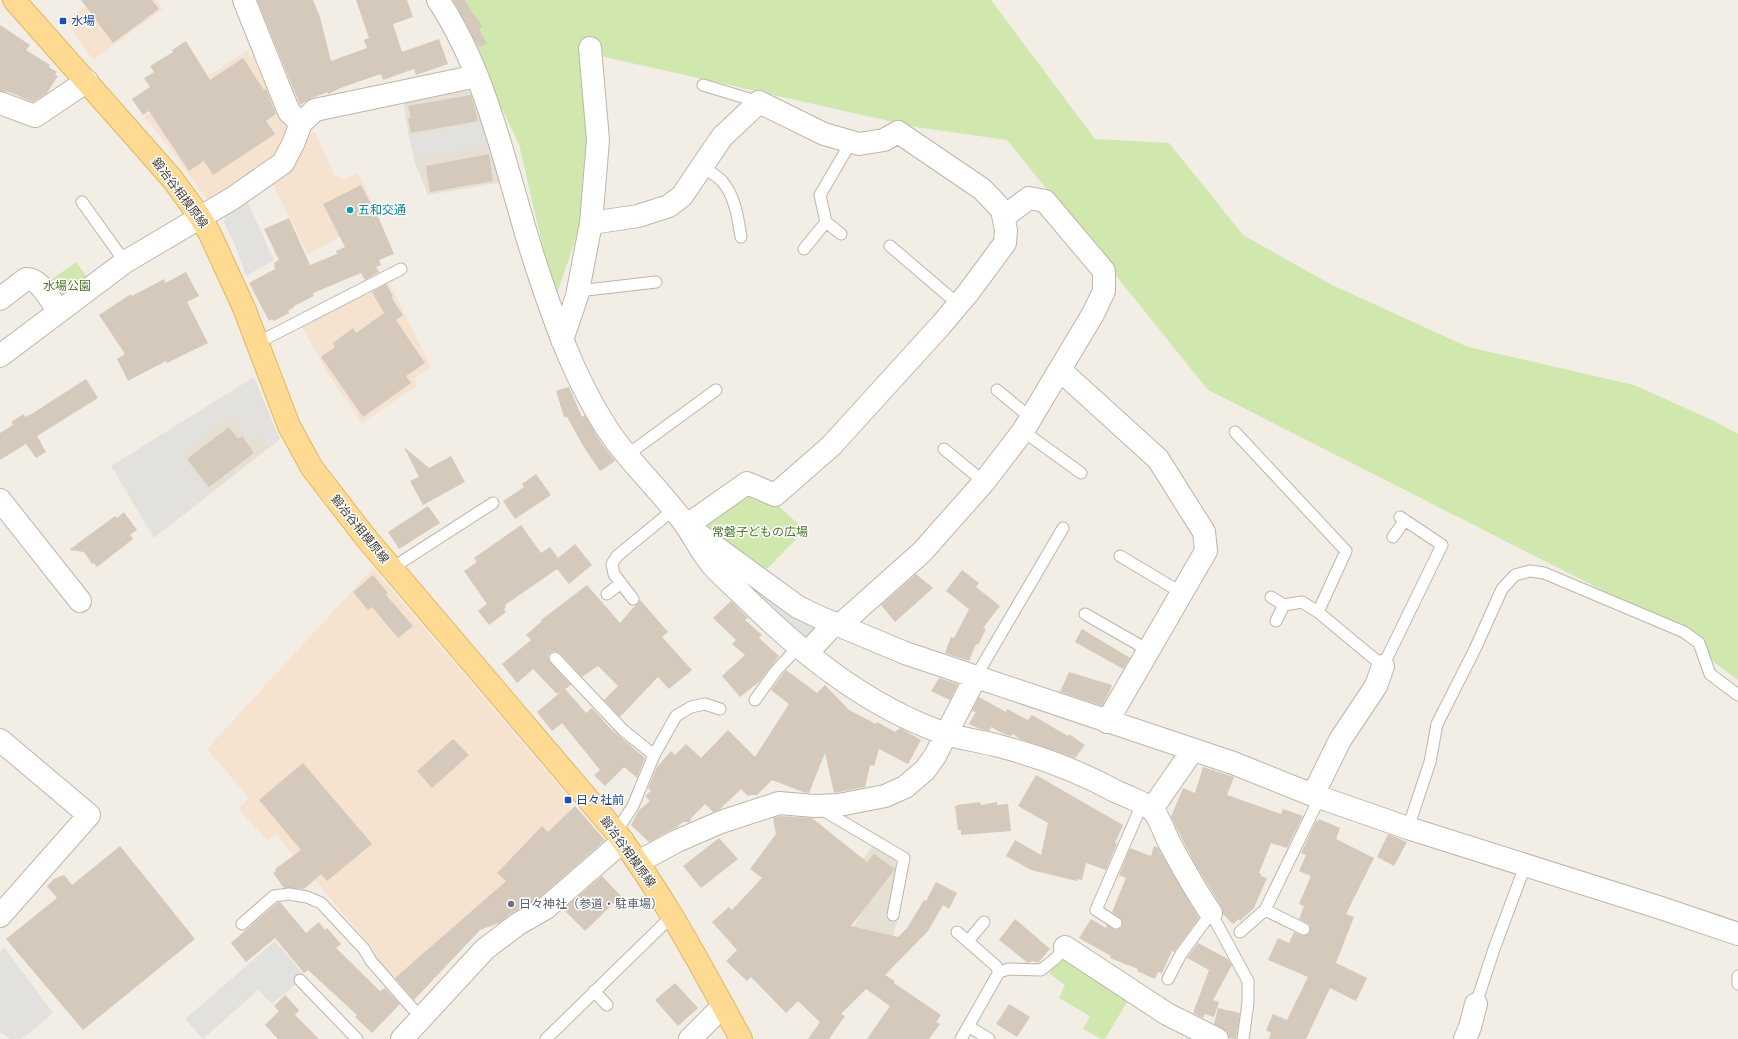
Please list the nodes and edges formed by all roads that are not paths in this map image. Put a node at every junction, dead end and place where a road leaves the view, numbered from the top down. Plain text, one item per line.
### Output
1 (244, 0) edge
2 (438, 0) edge
3 (22, 2) edge
4 (590, 48) dead end
5 (477, 76) junction
6 (87, 81) junction
7 (702, 85) dead end
8 (759, 102) junction
9 (0, 103) edge
10 (301, 123) junction
11 (851, 142) junction
12 (702, 166) junction
13 (82, 202) dead end
14 (1005, 216) junction
15 (200, 217) junction
16 (826, 222) junction
17 (591, 223) junction
18 (841, 234) dead end
19 (741, 237) dead end
20 (890, 246) dead end
21 (804, 249) dead end
22 (125, 262) junction
23 (401, 269) dead end
24 (656, 282) dead end
25 (578, 291) junction
26 (0, 299) edge
27 (958, 304) junction
28 (58, 310) junction
29 (562, 340) junction
30 (257, 343) junction
31 (0, 356) edge
32 (1060, 370) junction
33 (716, 390) dead end
34 (997, 390) dead end
35 (1027, 424) junction
36 (1235, 432) dead end
37 (944, 449) dead end
38 (627, 455) junction
39 (1081, 473) dead end
40 (984, 482) junction
41 (0, 500) edge
42 (493, 503) dead end
43 (680, 518) junction
44 (1063, 528) dead end
45 (1393, 537) dead end
46 (1120, 556) dead end
47 (392, 568) junction
48 (621, 584) junction
49 (1182, 593) junction
50 (607, 594) dead end
51 (1271, 597) dead end
52 (633, 599) dead end
53 (80, 601) dead end
54 (1284, 605) junction
55 (1318, 612) junction
56 (1085, 614) dead end
57 (1276, 622) dead end
58 (837, 624) junction
59 (803, 650) junction
60 (1148, 650) junction
61 (555, 658) dead end
62 (1383, 666) junction
63 (975, 678) junction
64 (1738, 695) edge
65 (755, 700) dead end
66 (720, 709) dead end
67 (1107, 722) junction
68 (945, 734) junction
69 (0, 740) edge
70 (1192, 751) junction
71 (654, 755) junction
72 (1317, 796) junction
73 (816, 806) junction
74 (1147, 807) junction
75 (1408, 828) junction
76 (620, 837) junction
77 (638, 862) junction
78 (1525, 866) junction
79 (1265, 910) junction
80 (1211, 914) junction
81 (673, 915) junction
82 (893, 915) dead end
83 (0, 916) edge
84 (984, 922) dead end
85 (1116, 923) dead end
86 (242, 924) dead end
87 (1304, 928) dead end
88 (957, 932) dead end
89 (1240, 932) dead end
90 (1738, 934) edge
91 (968, 941) junction
92 (1064, 947) joint
93 (999, 972) junction
94 (1738, 976) edge
95 (1168, 979) dead end
96 (300, 980) dead end
97 (1738, 984) edge
98 (594, 991) junction
99 (1476, 1004) joint
100 (607, 1005) dead end
101 (723, 1006) junction
102 (418, 1012) junction
103 (968, 1026) junction
104 (357, 1039) edge
105 (385, 1039) edge
106 (402, 1039) edge
107 (546, 1039) edge
108 (690, 1039) edge
109 (741, 1039) edge
110 (961, 1039) edge
111 (989, 1039) edge
112 (1217, 1039) edge
113 (1242, 1039) edge
114 (1465, 1039) edge

1 - 10 street
2 - 5 street
3 - 6 main road, 鍛冶谷相模原線
4 - 17 street
5 - 10 street
5 - 29 street
6 - 9 street
6 - 15 main road, 鍛冶谷相模原線
7 - 8 lane
8 - 11 street
8 - 12 street
10 - 15 street
11 - 14 street
11 - 16 lane
12 - 17 street
12 - 19 lane
13 - 22 lane
14 - 27 street
14 - 32 street
15 - 22 street
15 - 30 main road, 鍛冶谷相模原線
16 - 18 lane
16 - 21 lane
17 - 25 street
20 - 27 lane
22 - 28 street
23 - 30 lane
24 - 25 lane
25 - 29 street
26 - 28 street
27 - 43 street
28 - 31 street
29 - 38 street
30 - 47 main road, 鍛冶谷相模原線
32 - 35 street
32 - 49 street
33 - 38 lane
34 - 35 lane
35 - 39 lane
35 - 40 street
36 - 55 lane
37 - 40 lane
38 - 43 street
40 - 58 street
41 - 53 street
42 - 47 lane
43 - 48 lane
43 - 58 street
43 - 59 street
44 - 63 lane
45 - 62 lane
46 - 49 lane
47 - 76 main road, 鍛冶谷相模原線
48 - 50 lane
48 - 52 lane
49 - 60 street
51 - 54 lane
54 - 55 lane
54 - 57 lane
55 - 62 lane
56 - 60 lane
58 - 59 street
58 - 63 street
59 - 65 lane
59 - 68 street
60 - 67 street
61 - 71 lane
62 - 72 street
63 - 67 street
63 - 68 street
64 - 75 lane
66 - 71 lane
67 - 70 street
68 - 73 street
68 - 74 street
69 - 83 street
70 - 72 street
70 - 74 street
71 - 76 lane
72 - 75 street
72 - 79 lane
73 - 77 street
73 - 82 lane
74 - 80 street
74 - 85 lane
75 - 78 street
76 - 77 main road, 鍛冶谷相模原線
76 - 102 street
77 - 81 main road, 鍛冶谷相模原線
78 - 90 street
78 - 99 lane
79 - 87 lane
79 - 89 lane
80 - 95 lane
80 - 113 lane
81 - 98 lane
81 - 101 main road, 鍛冶谷相模原線
84 - 91 lane
86 - 102 lane
88 - 91 lane
91 - 93 lane
92 - 93 lane
92 - 112 street
93 - 103 lane
94 - 97 lane
96 - 104 lane
98 - 100 lane
98 - 107 lane
99 - 114 street
101 - 108 street
101 - 109 main road, 鍛冶谷相模原線
102 - 105 street
102 - 106 street
103 - 110 lane
103 - 111 lane

